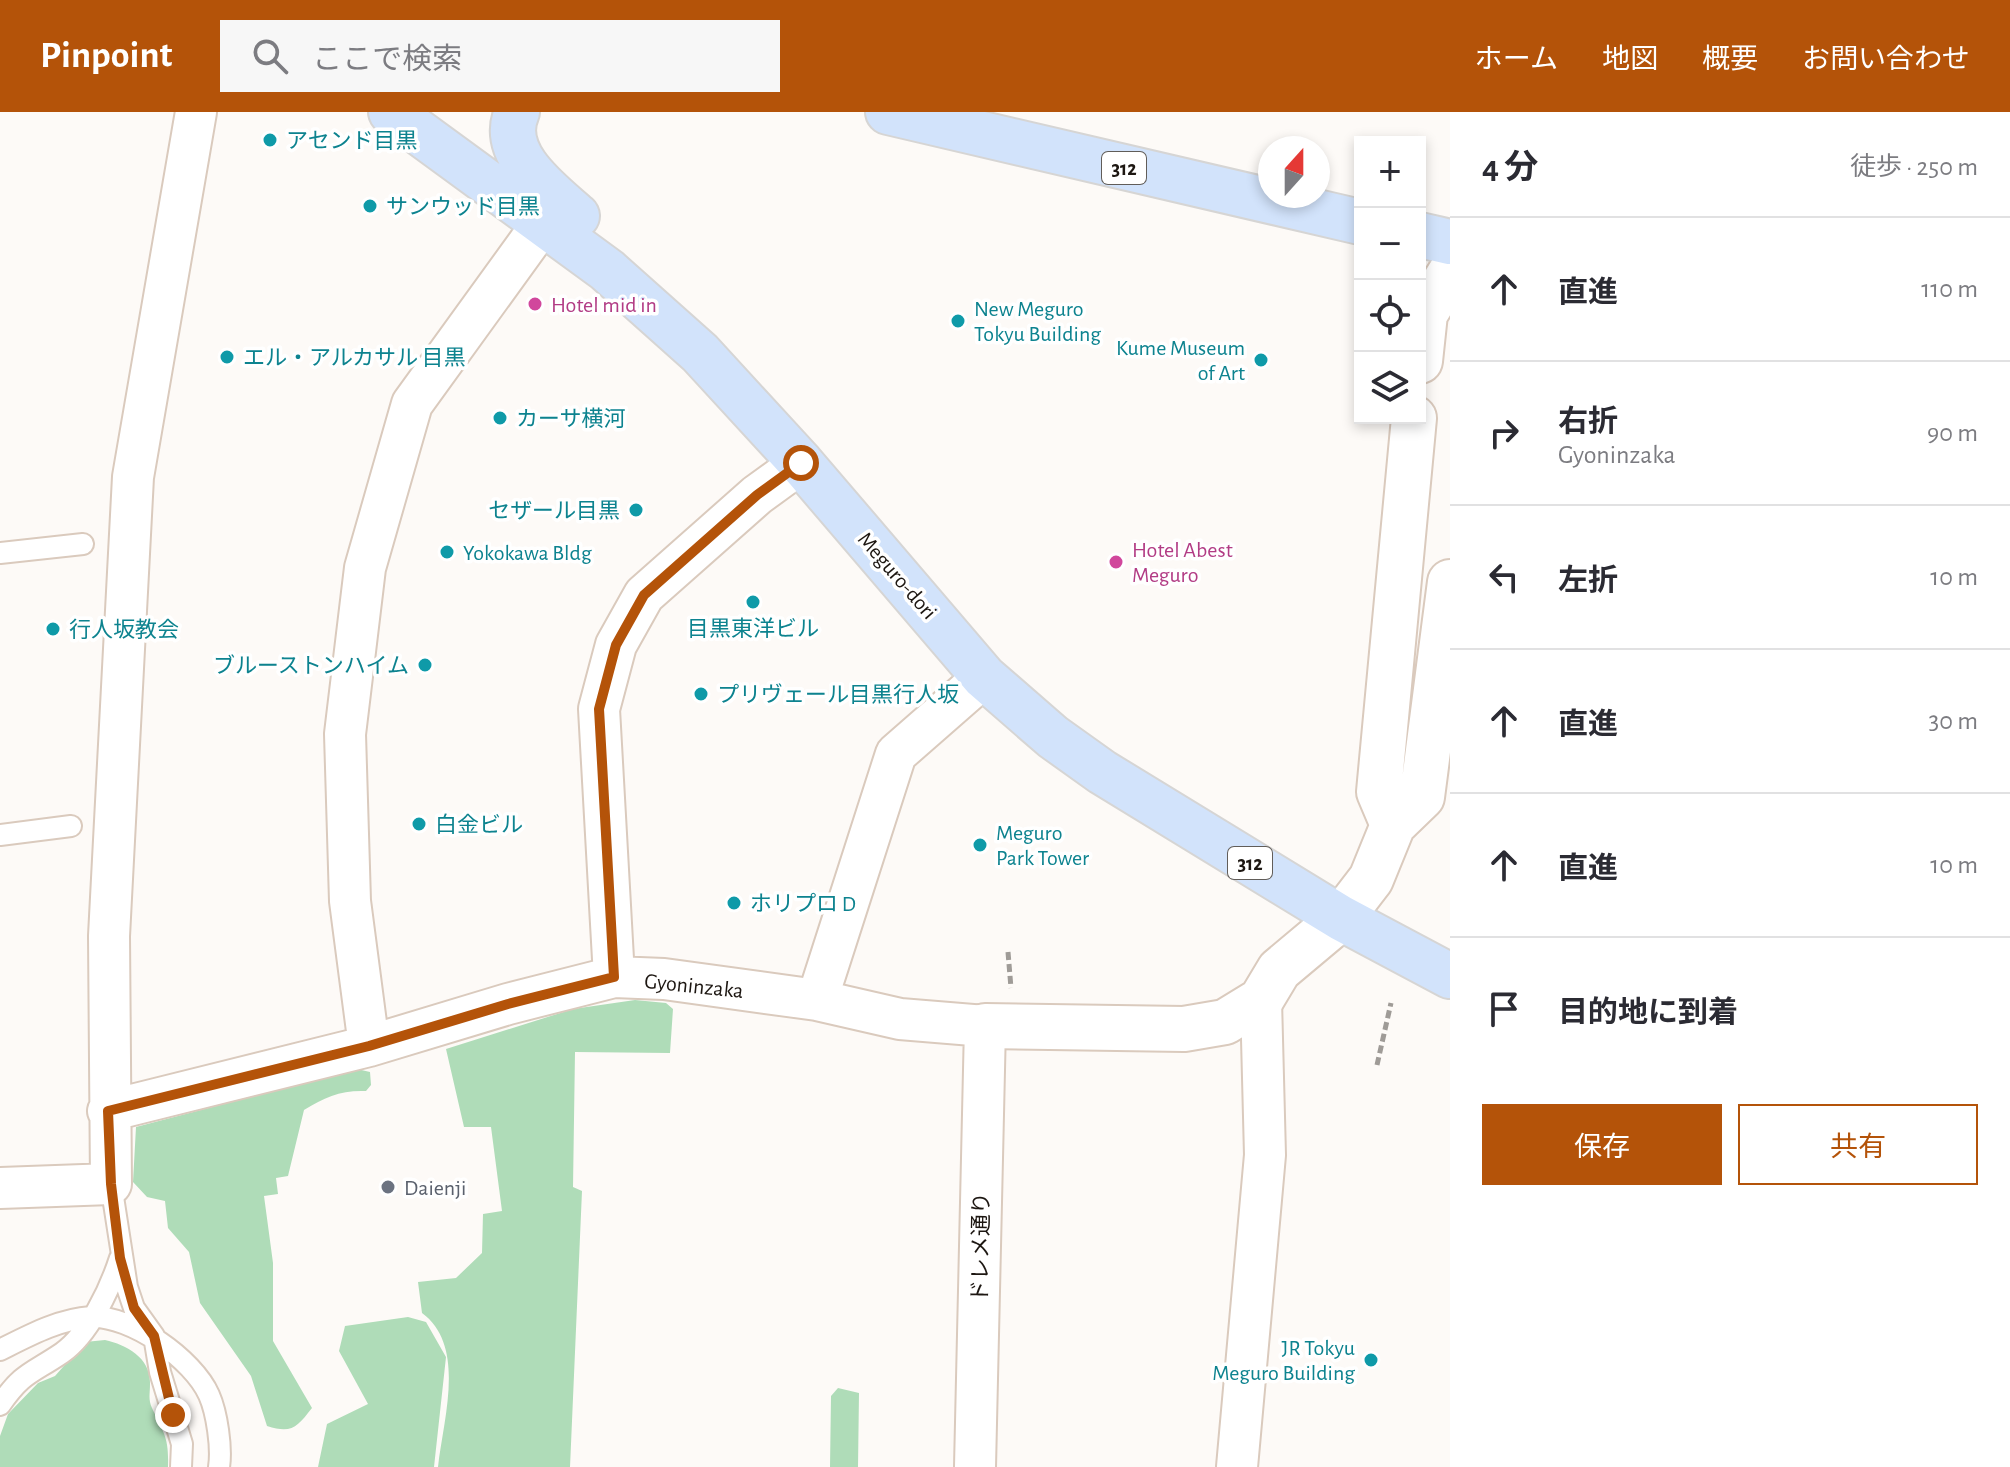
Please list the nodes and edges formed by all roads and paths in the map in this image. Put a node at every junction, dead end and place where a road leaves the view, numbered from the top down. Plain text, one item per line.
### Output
1 (196, 112) edge
2 (391, 112) edge
3 (517, 112) edge
4 (888, 112) edge
5 (1354, 221) edge
6 (543, 223) junction
7 (1426, 236) edge
8 (1450, 242) edge
9 (607, 270) junction
10 (1450, 273) edge
11 (1421, 352) edge
12 (1413, 424) edge
13 (801, 463) junction
14 (83, 544) dead end
15 (0, 553) edge
16 (1450, 582) edge
17 (984, 677) junction
18 (1393, 825) junction
19 (71, 826) dead end
20 (0, 835) edge
21 (1341, 918) junction
22 (1008, 952) dead end
23 (1450, 976) edge
24 (614, 977) junction
25 (1011, 989) dead end
26 (817, 1000) junction
27 (1261, 1000) junction
28 (1391, 1003) dead end
29 (985, 1026) junction
30 (369, 1046) junction
31 (1377, 1065) dead end
32 (108, 1111) junction
33 (111, 1184) junction
34 (0, 1188) edge
35 (120, 1258) junction
36 (91, 1317) junction
37 (154, 1336) junction
38 (0, 1350) edge
39 (0, 1405) edge
40 (181, 1467) edge
41 (219, 1467) edge
42 (975, 1467) edge
43 (1237, 1467) edge

1 - 32 street
2 - 6 main road, Meguro-dori / 312
3 - 9 main road
4 - 5 main road, 312
6 - 9 main road, Meguro-dori / 312
6 - 30 street
7 - 8 main road
9 - 13 main road, Meguro-dori / 312
10 - 11 street
12 - 18 street
13 - 17 main road, Meguro-dori / 312
13 - 24 street
14 - 15 lane
16 - 18 street
17 - 21 main road, Meguro-dori / 312
17 - 26 street
18 - 21 street
19 - 20 lane
21 - 23 main road, Meguro-dori / 312
21 - 27 street
22 - 25 path
24 - 26 street, Gyoninzaka
24 - 30 street, Gyoninzaka
26 - 29 street, Gyoninzaka
27 - 29 street
27 - 43 street
28 - 31 path
29 - 42 street, ドレメ通り
30 - 32 street, Gyoninzaka
32 - 33 street
33 - 34 street
33 - 35 lane
35 - 36 lane
35 - 37 lane
36 - 37 lane
36 - 38 lane
36 - 39 lane
37 - 40 lane
37 - 41 lane

